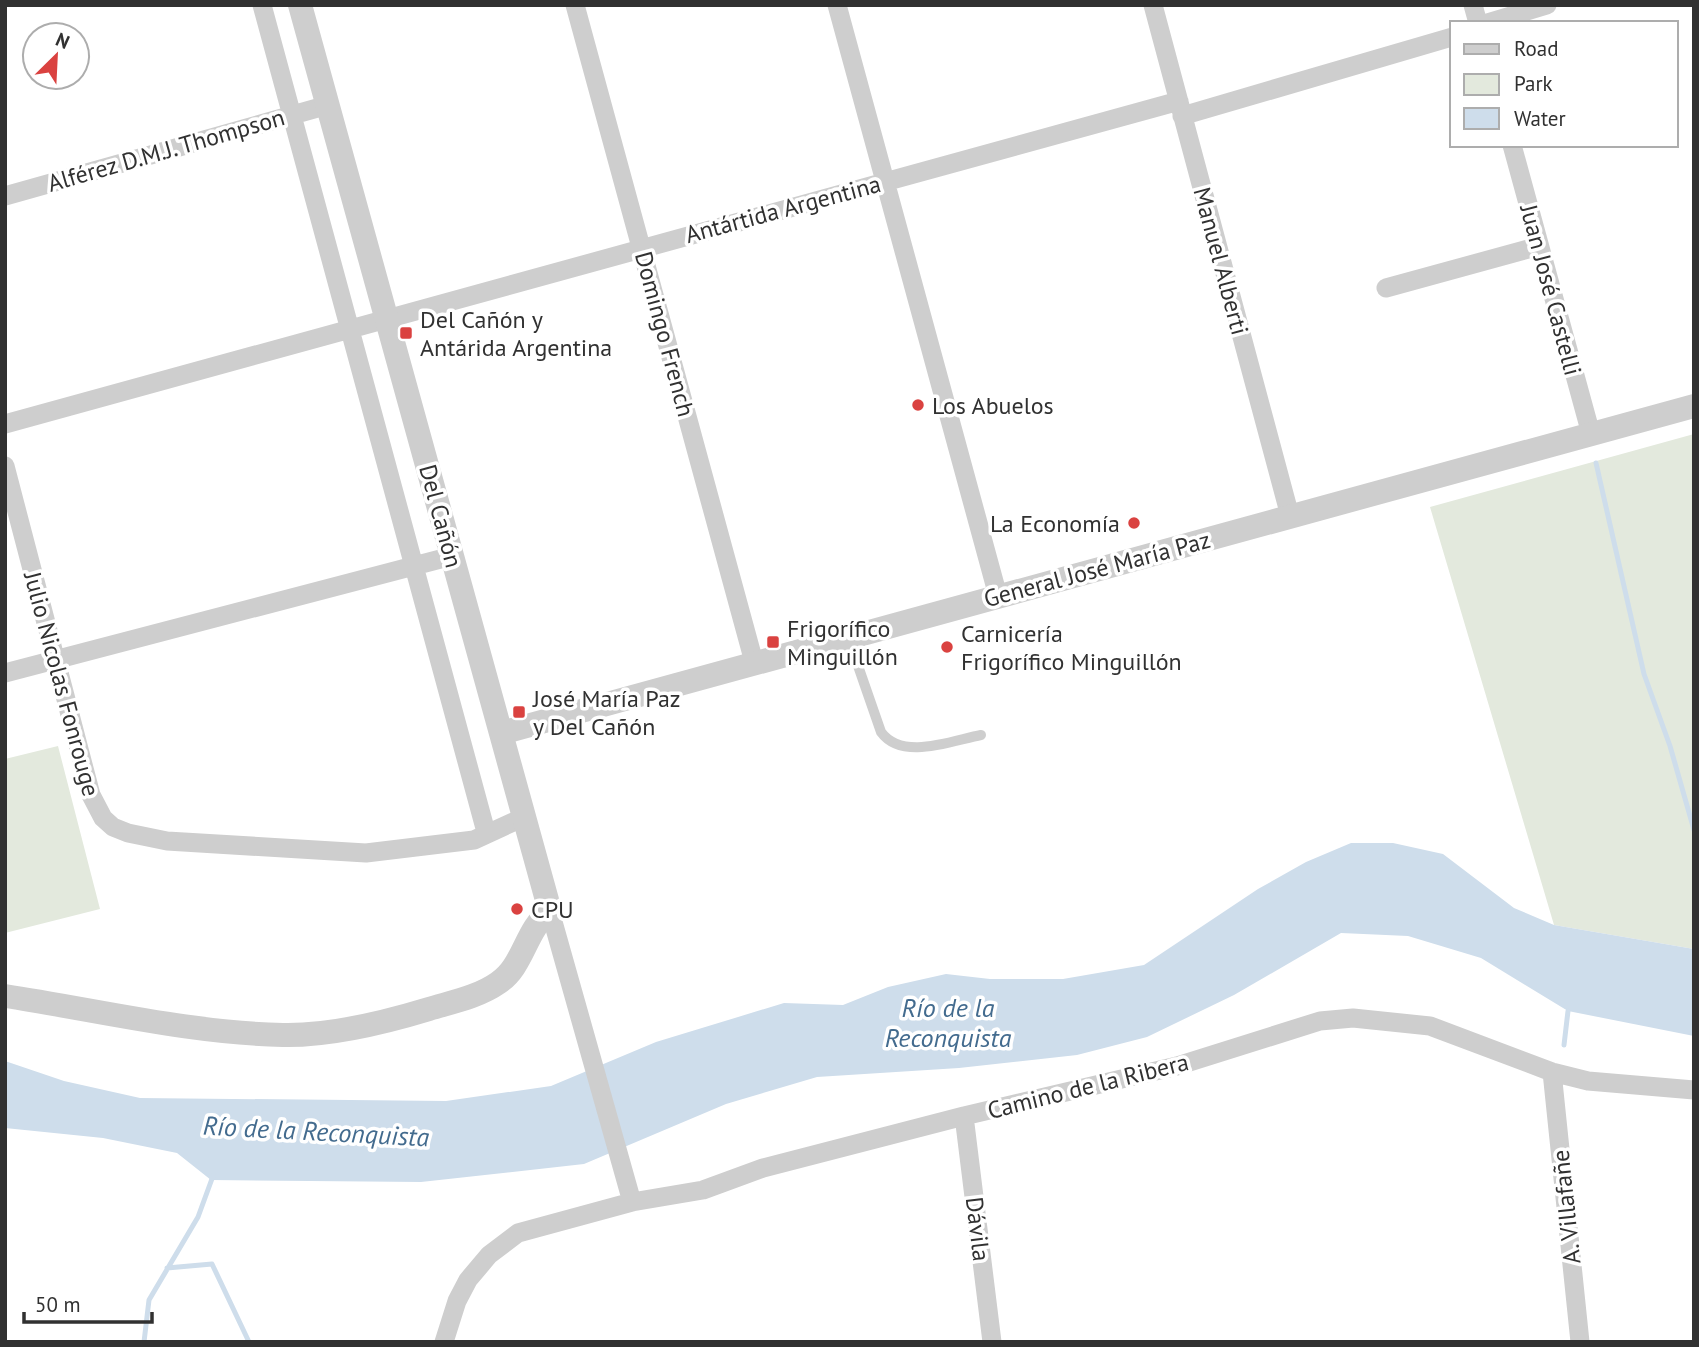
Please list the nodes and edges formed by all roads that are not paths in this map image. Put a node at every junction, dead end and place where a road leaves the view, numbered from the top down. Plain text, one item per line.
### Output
1 (262, 5) edge
2 (300, 5) edge
3 (575, 5) edge
4 (837, 5) edge
5 (1153, 5) edge
6 (1548, 5) edge
7 (1494, 21) edge
8 (1450, 38) edge
9 (328, 105) junction
10 (1181, 108) junction
11 (290, 115) junction
12 (1513, 147) edge
13 (885, 182) junction
14 (5, 196) edge
15 (1539, 246) junction
16 (641, 248) junction
17 (1386, 288) dead end
18 (386, 317) junction
19 (348, 328) junction
20 (1694, 406) edge
21 (5, 424) edge
22 (1591, 435) junction
23 (5, 466) edge
24 (1290, 516) junction
25 (452, 556) junction
26 (413, 566) junction
27 (998, 596) junction
28 (848, 637) junction
29 (54, 661) junction
30 (754, 662) junction
31 (5, 673) edge
32 (501, 733) junction
33 (981, 735) dead end
34 (524, 817) junction
35 (486, 832) junction
36 (550, 911) junction
37 (5, 996) edge
38 (1552, 1072) junction
39 (1694, 1090) edge
40 (964, 1116) junction
41 (632, 1202) junction
42 (444, 1342) edge
43 (992, 1342) edge
44 (1580, 1342) edge

1 - 11 street, Del Cañón
2 - 9 street, Del Cañón
3 - 16 street, Domingo French
4 - 13 street
5 - 10 street, Manuel Alberti
6 - 7 street
8 - 10 street, Antártida Argentina
9 - 11 street, Alférez D.M.J. Thompson
9 - 18 street, Del Cañón
10 - 13 street, Antártida Argentina
10 - 24 street, Manuel Alberti
11 - 14 street, Alférez D.M.J. Thompson
11 - 19 street, Del Cañón
12 - 15 street, Juan José Castelli
13 - 16 street, Antártida Argentina
13 - 27 street
15 - 17 street
15 - 22 street, Juan José Castelli
16 - 18 street, Antártida Argentina
16 - 30 street, Domingo French
18 - 19 street, Antártida Argentina
18 - 25 street, Del Cañón
19 - 21 street, Antártida Argentina
19 - 26 street, Del Cañón
20 - 22 street, General José María Paz
22 - 24 street, General José María Paz
23 - 29 street, Julio Nicolas Fonrouge
24 - 27 street, General José María Paz
25 - 26 street
25 - 32 street, Del Cañón
26 - 29 street
26 - 35 street, Del Cañón
27 - 28 street, General José María Paz
28 - 30 street, General José María Paz
28 - 33 lane
29 - 31 street
29 - 35 street, Julio Nicolas Fonrouge
30 - 32 street, General José María Paz
32 - 34 street, Del Cañón
34 - 35 street
34 - 36 street, Del Cañón
36 - 37 street
36 - 41 street, Del Cañón
38 - 39 street, Camino de la Ribera
38 - 40 street, Camino de la Ribera
38 - 44 street, A. Villafañe
40 - 41 street, Camino de la Ribera
40 - 43 street, Dávila
41 - 42 street, Camino de la Ribera

